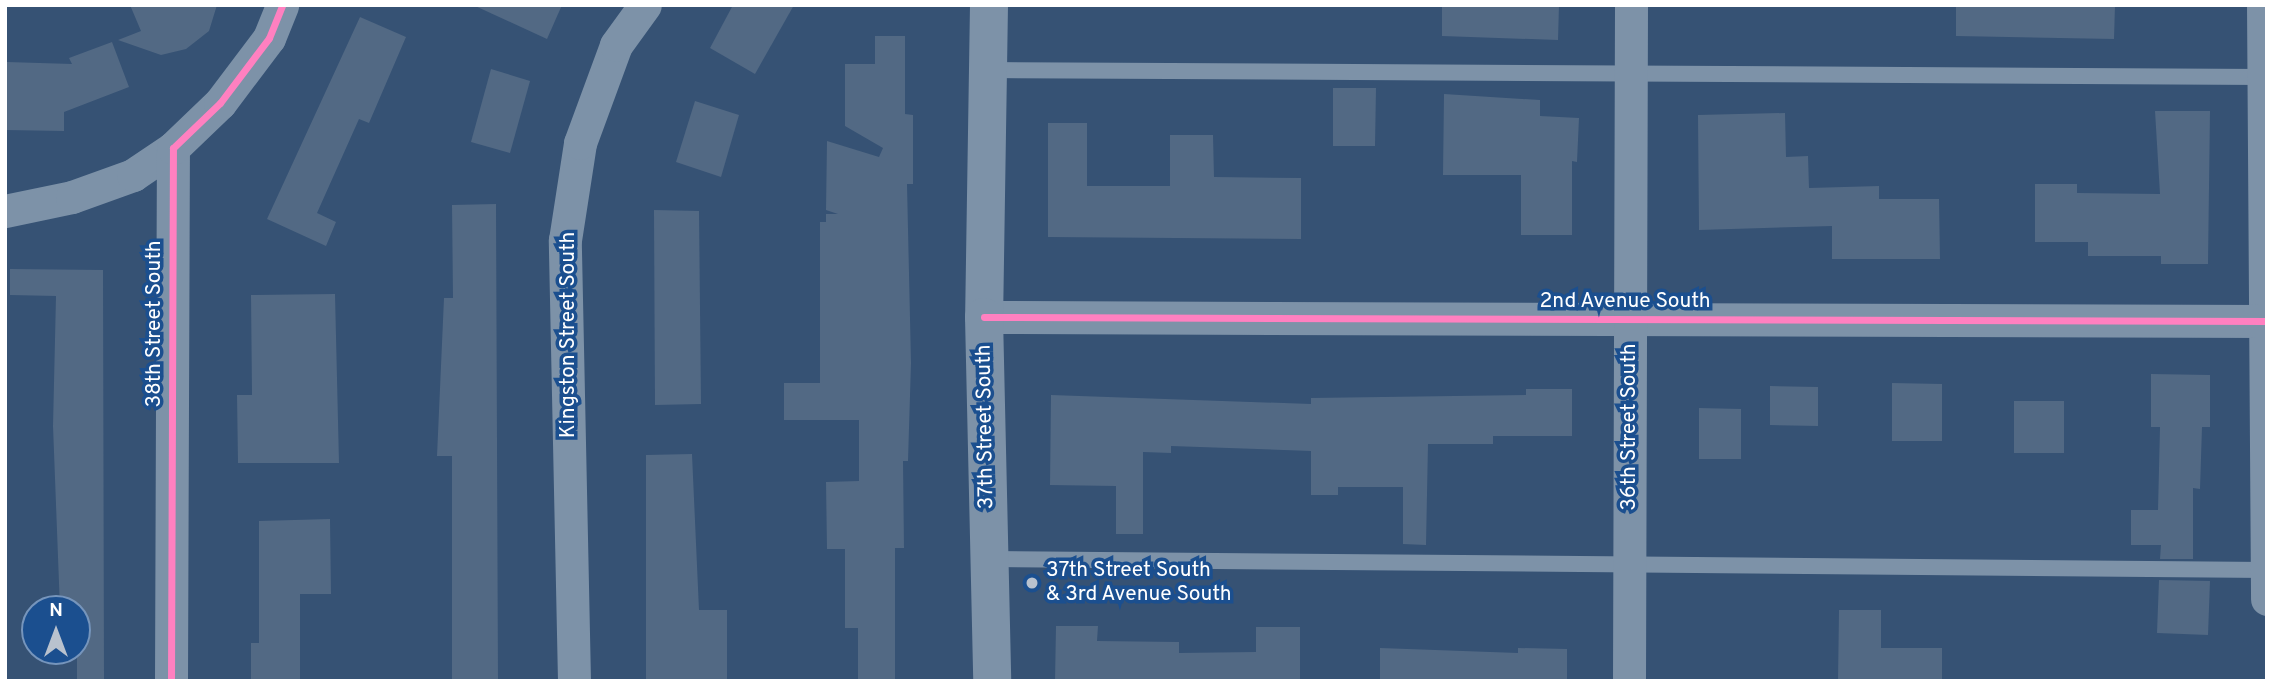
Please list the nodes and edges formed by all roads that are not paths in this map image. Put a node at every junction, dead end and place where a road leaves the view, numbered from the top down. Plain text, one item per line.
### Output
1 (282, 5) edge
2 (645, 5) edge
3 (989, 5) edge
4 (1630, 5) edge
5 (2263, 5) edge
6 (988, 70) junction
7 (1630, 70) junction
8 (2264, 77) junction
9 (173, 148) junction
10 (5, 211) edge
11 (984, 317) junction
12 (1630, 319) junction
13 (2266, 321) edge
14 (989, 559) junction
15 (1629, 565) junction
16 (2267, 570) edge
17 (2267, 598) edge
18 (171, 681) edge
19 (574, 681) edge
20 (992, 681) edge
21 (1629, 681) edge

1 - 9 street
2 - 19 street, Kingston Street South
3 - 6 street, 37th Street South
4 - 7 street, 36th Street South
5 - 8 street
6 - 7 lane
6 - 11 street, 37th Street South
7 - 8 lane
7 - 12 street, 36th Street South
8 - 13 street
9 - 10 street
9 - 18 street, 38th Street South
11 - 12 street, 2nd Avenue South
11 - 14 street, 37th Street South
12 - 13 street, 2nd Avenue South
12 - 15 street, 36th Street South
13 - 16 street
14 - 15 lane
14 - 20 street, 37th Street South
15 - 16 lane
15 - 21 street, 36th Street South
16 - 17 street

